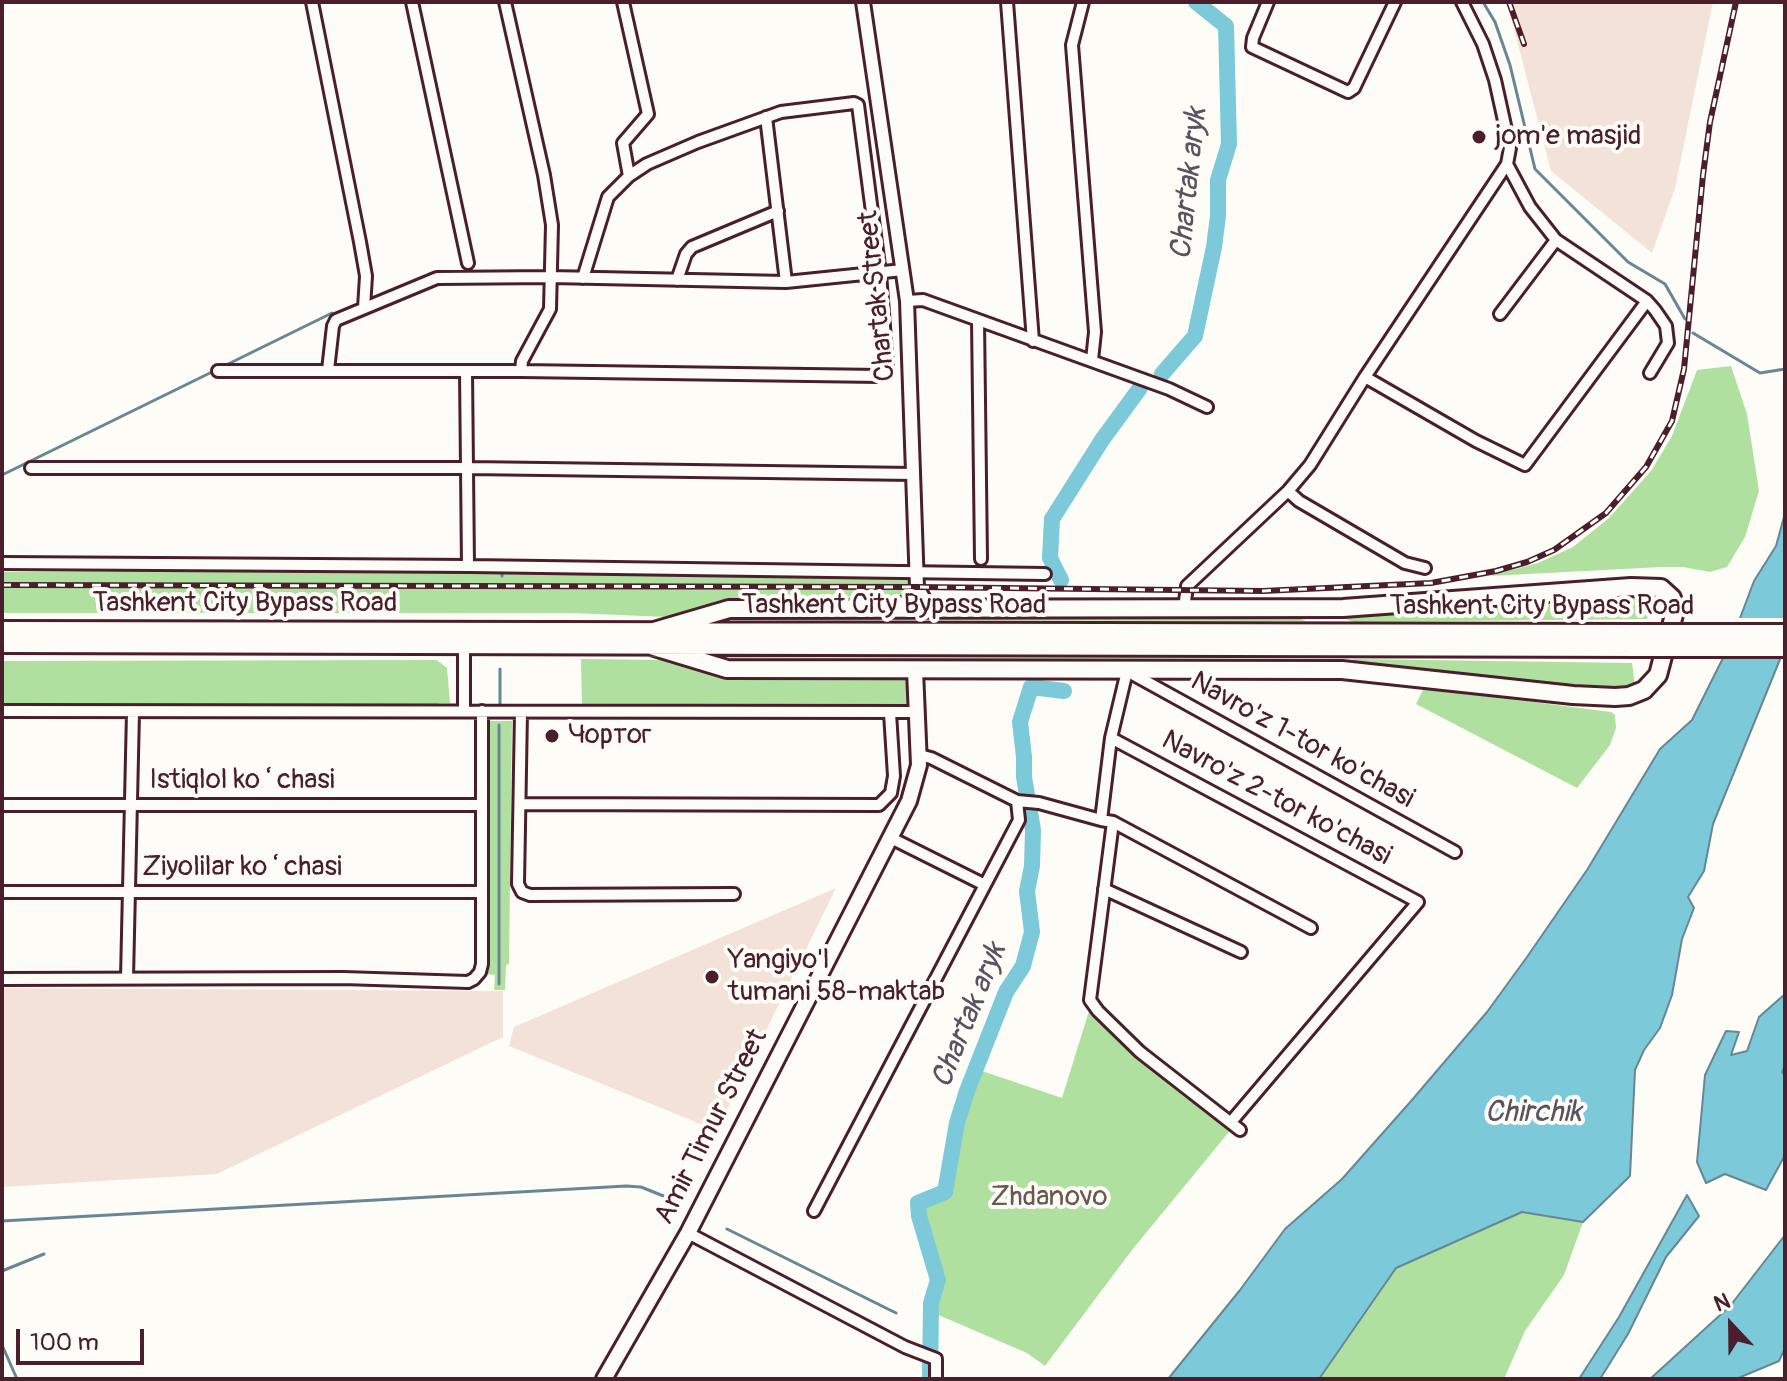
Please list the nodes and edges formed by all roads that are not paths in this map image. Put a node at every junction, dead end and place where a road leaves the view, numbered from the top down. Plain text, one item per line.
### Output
1 (312, 2) edge
2 (412, 2) edge
3 (505, 2) edge
4 (623, 2) edge
5 (863, 2) edge
6 (1007, 2) edge
7 (1083, 2) edge
8 (1268, 2) edge
9 (1395, 2) edge
10 (1462, 2) edge
11 (766, 117) junction
12 (1507, 164) junction
13 (629, 176) junction
14 (778, 211) junction
15 (1556, 240) junction
16 (468, 263) dead end
17 (903, 270) junction
18 (880, 273) junction
19 (551, 277) junction
20 (583, 278) junction
21 (677, 280) junction
22 (786, 282) junction
23 (907, 301) junction
24 (1647, 301) junction
25 (364, 308) junction
26 (1500, 314) dead end
27 (978, 320) junction
28 (1033, 341) junction
29 (1092, 360) junction
30 (328, 370) junction
31 (218, 371) dead end
32 (466, 371) junction
33 (521, 371) junction
34 (1650, 373) dead end
35 (1365, 377) junction
36 (1207, 407) dead end
37 (31, 468) dead end
38 (469, 468) junction
39 (914, 474) junction
40 (1288, 491) junction
41 (981, 559) dead end
42 (2, 563) edge
43 (468, 566) junction
44 (1425, 568) dead end
45 (917, 572) junction
46 (1045, 574) dead end
47 (917, 587) junction
48 (890, 609) junction
49 (943, 609) junction
50 (1184, 609) junction
51 (1282, 609) junction
52 (2, 630) edge
53 (1785, 633) edge
54 (464, 638) junction
55 (652, 639) junction
56 (1374, 640) junction
57 (1644, 640) junction
58 (2, 644) edge
59 (1785, 648) edge
60 (915, 670) junction
61 (1127, 671) junction
62 (1281, 671) junction
63 (2, 711) edge
64 (464, 711) junction
65 (482, 711) junction
66 (133, 712) junction
67 (521, 712) junction
68 (917, 712) junction
69 (890, 713) junction
70 (1111, 738) junction
71 (919, 755) junction
72 (1019, 801) junction
73 (520, 804) junction
74 (2, 805) edge
75 (131, 805) junction
76 (482, 805) junction
77 (1101, 820) junction
78 (1113, 822) junction
79 (891, 838) junction
80 (1455, 852) dead end
81 (983, 884) junction
82 (1104, 889) junction
83 (2, 892) edge
84 (130, 892) junction
85 (482, 892) junction
86 (734, 894) dead end
87 (1311, 928) dead end
88 (1241, 952) dead end
89 (127, 978) junction
90 (2, 979) edge
91 (1231, 1122) junction
92 (1240, 1130) dead end
93 (814, 1211) dead end
94 (688, 1233) junction
95 (604, 1379) edge
96 (936, 1379) edge

1 - 25 street
2 - 16 street
3 - 19 street
4 - 13 street
5 - 17 street, Chartak Street
6 - 28 street
7 - 29 street
8 - 9 street
10 - 12 street
11 - 13 street
11 - 14 street
11 - 18 street
12 - 15 street
12 - 35 street
13 - 20 street
14 - 21 street
14 - 22 street
15 - 24 street
15 - 26 street
17 - 18 street
17 - 23 street, Chartak Street
18 - 22 street
18 - 33 street
19 - 20 street
19 - 25 street
19 - 33 street
20 - 21 street
21 - 22 street
23 - 27 street
23 - 39 street, Chartak Street
24 - 34 street
24 - 35 street
25 - 30 street
27 - 28 street
27 - 41 street
28 - 29 street
29 - 36 street
30 - 31 street
30 - 32 street
32 - 33 street
32 - 38 street
35 - 40 street
37 - 38 street
38 - 39 street
38 - 43 street
39 - 45 street, Chartak Street
40 - 44 street
40 - 50 street
42 - 43 street
43 - 45 street
45 - 46 street
45 - 47 street, Chartak Street
47 - 48 street
47 - 49 street
48 - 49 highway
48 - 55 highway
49 - 50 highway
50 - 51 highway
51 - 56 highway
51 - 62 highway
52 - 54 highway, Tashkent City Bypass Road
53 - 57 highway, Tashkent City Bypass Road, bridge
54 - 55 highway, Tashkent City Bypass Road
54 - 58 highway, Tashkent City Bypass Road
54 - 64 street
55 - 56 highway, Tashkent City Bypass Road
55 - 60 highway
56 - 57 highway, Tashkent City Bypass Road
56 - 62 highway
57 - 59 highway, Tashkent City Bypass Road, bridge
60 - 61 highway
60 - 68 main road, Amir Timur Street
61 - 62 highway
61 - 70 street
61 - 80 street, Navro'z 1-tor ko'chasi
63 - 66 street
64 - 65 street
64 - 66 street
65 - 67 street
65 - 76 street
66 - 75 street
67 - 69 street
67 - 73 street
68 - 69 street
68 - 71 main road, Amir Timur Street
69 - 73 street
70 - 77 street
70 - 91 street, Navro'z 2-tor ko'chasi
71 - 72 street
71 - 79 main road, Amir Timur Street
72 - 77 street
72 - 81 street
73 - 86 street
74 - 75 street, Istiqlol koʻchasi
75 - 76 street, Istiqlol koʻchasi
75 - 84 street
76 - 85 street
77 - 78 street
78 - 82 street
78 - 87 street
79 - 81 street
79 - 94 main road, Amir Timur Street
81 - 93 street
82 - 88 street
82 - 91 street
83 - 84 street, Ziyolilar koʻchasi
84 - 85 street, Ziyolilar koʻchasi
84 - 89 street
85 - 89 street
89 - 90 street
91 - 92 street
94 - 95 main road, Amir Timur Street
94 - 96 street

